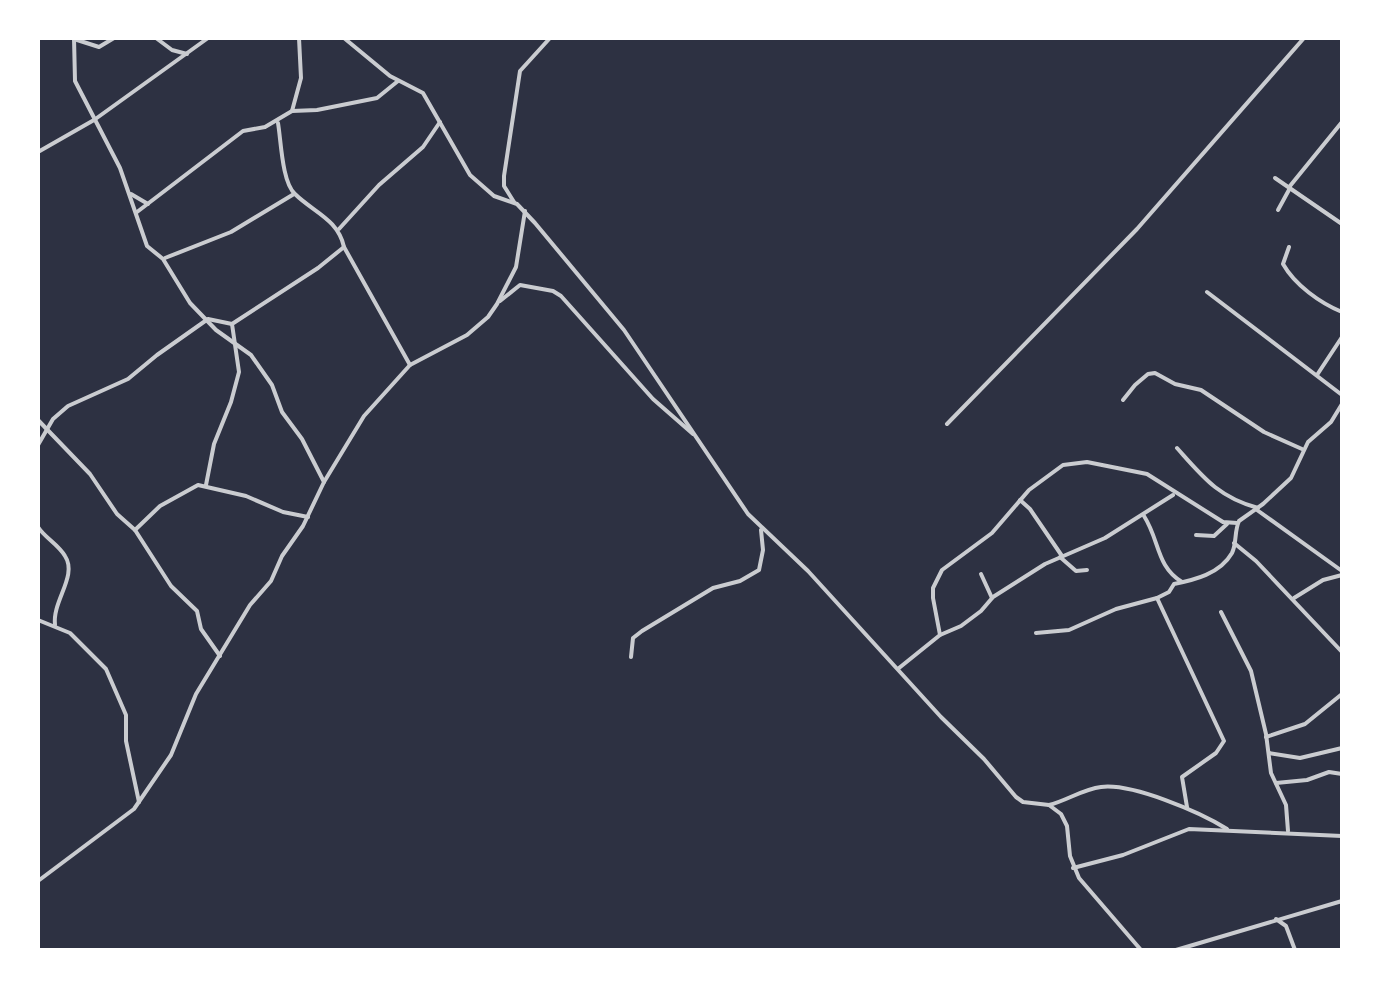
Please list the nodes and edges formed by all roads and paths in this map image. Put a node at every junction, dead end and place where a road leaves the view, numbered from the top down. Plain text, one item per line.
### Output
1 (73, 38) edge
2 (114, 38) edge
3 (156, 38) edge
4 (208, 38) edge
5 (299, 38) edge
6 (344, 38) edge
7 (550, 38) edge
8 (1304, 38) edge
9 (187, 54) junction
10 (398, 81) junction
11 (292, 111) junction
12 (94, 120) junction
13 (278, 120) junction
14 (440, 122) junction
15 (1342, 122) edge
16 (38, 152) edge
17 (1274, 178) dead end
18 (1290, 186) junction
19 (131, 194) junction
20 (294, 194) junction
21 (514, 202) junction
22 (148, 204) junction
23 (1278, 210) dead end
24 (137, 212) junction
25 (524, 212) junction
26 (1342, 224) edge
27 (339, 229) junction
28 (344, 246) junction
29 (1289, 247) dead end
30 (164, 259) junction
31 (1206, 292) dead end
32 (496, 304) junction
33 (1342, 312) edge
34 (208, 319) junction
35 (232, 324) junction
36 (1342, 337) edge
37 (234, 342) junction
38 (410, 365) junction
39 (1317, 375) junction
40 (1342, 395) edge
41 (1124, 400) dead end
42 (1342, 404) edge
43 (38, 420) edge
44 (947, 424) dead end
45 (47, 433) junction
46 (698, 438) junction
47 (38, 445) edge
48 (1176, 448) dead end
49 (1304, 449) junction
50 (324, 482) junction
51 (206, 485) junction
52 (1176, 494) junction
53 (1020, 500) junction
54 (1257, 509) junction
55 (308, 516) junction
56 (1144, 516) junction
57 (1227, 524) junction
58 (1237, 524) junction
59 (38, 527) edge
60 (761, 528) junction
61 (135, 530) junction
62 (1196, 536) dead end
63 (1234, 544) junction
64 (1061, 557) junction
65 (1087, 570) dead end
66 (1342, 573) edge
67 (981, 574) dead end
68 (1182, 582) junction
69 (992, 598) junction
70 (1157, 598) junction
71 (1294, 598) junction
72 (1222, 612) dead end
73 (38, 620) edge
74 (55, 625) junction
75 (1036, 633) dead end
76 (940, 635) junction
77 (1342, 652) edge
78 (220, 656) junction
79 (632, 657) dead end
80 (899, 668) junction
81 (1342, 694) edge
82 (1266, 737) junction
83 (1342, 748) edge
84 (1267, 753) junction
85 (1342, 774) edge
86 (1276, 782) junction
87 (138, 802) junction
88 (1049, 806) junction
89 (1187, 807) junction
90 (1229, 831) junction
91 (1288, 831) junction
92 (1342, 836) edge
93 (1073, 868) junction
94 (38, 881) edge
95 (1342, 901) edge
96 (1276, 919) junction
97 (1142, 950) edge
98 (1176, 950) edge
99 (1296, 950) edge

1 - 2 street
1 - 12 street
3 - 9 street
4 - 9 street
5 - 11 street
6 - 10 street
7 - 21 street
8 - 44 street
9 - 12 street
10 - 11 street
10 - 14 street
11 - 13 street
12 - 16 street
12 - 19 street
13 - 20 street
13 - 22 street
14 - 21 street
14 - 27 street
15 - 18 street
17 - 18 street
18 - 23 street
18 - 26 street
19 - 22 street
19 - 24 street
20 - 27 street
20 - 30 street
21 - 25 street
22 - 24 street
24 - 30 street
25 - 32 street
25 - 46 street
27 - 28 street
28 - 35 street
28 - 38 street
29 - 33 street
30 - 34 street
31 - 39 street
32 - 38 street
32 - 46 street
34 - 35 street
34 - 37 street
34 - 45 street
35 - 37 street
36 - 39 street
37 - 50 street
37 - 51 street
38 - 50 street
39 - 40 street
41 - 49 street
42 - 49 street
43 - 45 street
45 - 47 street
45 - 61 street
46 - 60 street
48 - 54 street
49 - 54 street
50 - 55 street
51 - 55 street
51 - 61 street
52 - 53 street
52 - 56 street
52 - 57 street
53 - 64 street
53 - 76 street
54 - 58 street
54 - 66 street
55 - 78 street
56 - 64 street
56 - 68 street
57 - 58 street
57 - 62 street
58 - 63 street
59 - 74 street
60 - 79 street
60 - 80 street
61 - 78 street
63 - 68 street
63 - 71 street
64 - 65 street
64 - 69 street
66 - 71 street
67 - 69 street
68 - 70 street
69 - 76 street
70 - 75 street
70 - 89 street
71 - 77 street
72 - 82 street
73 - 74 street
74 - 87 street
76 - 80 street
78 - 87 street
80 - 88 street
81 - 82 street
82 - 84 street
83 - 84 street
84 - 86 street
85 - 86 street
86 - 91 street
87 - 94 street
88 - 89 street
88 - 93 street
89 - 90 street
90 - 91 street
90 - 93 street
91 - 92 street
93 - 97 street
95 - 96 street
96 - 98 street
96 - 99 street

